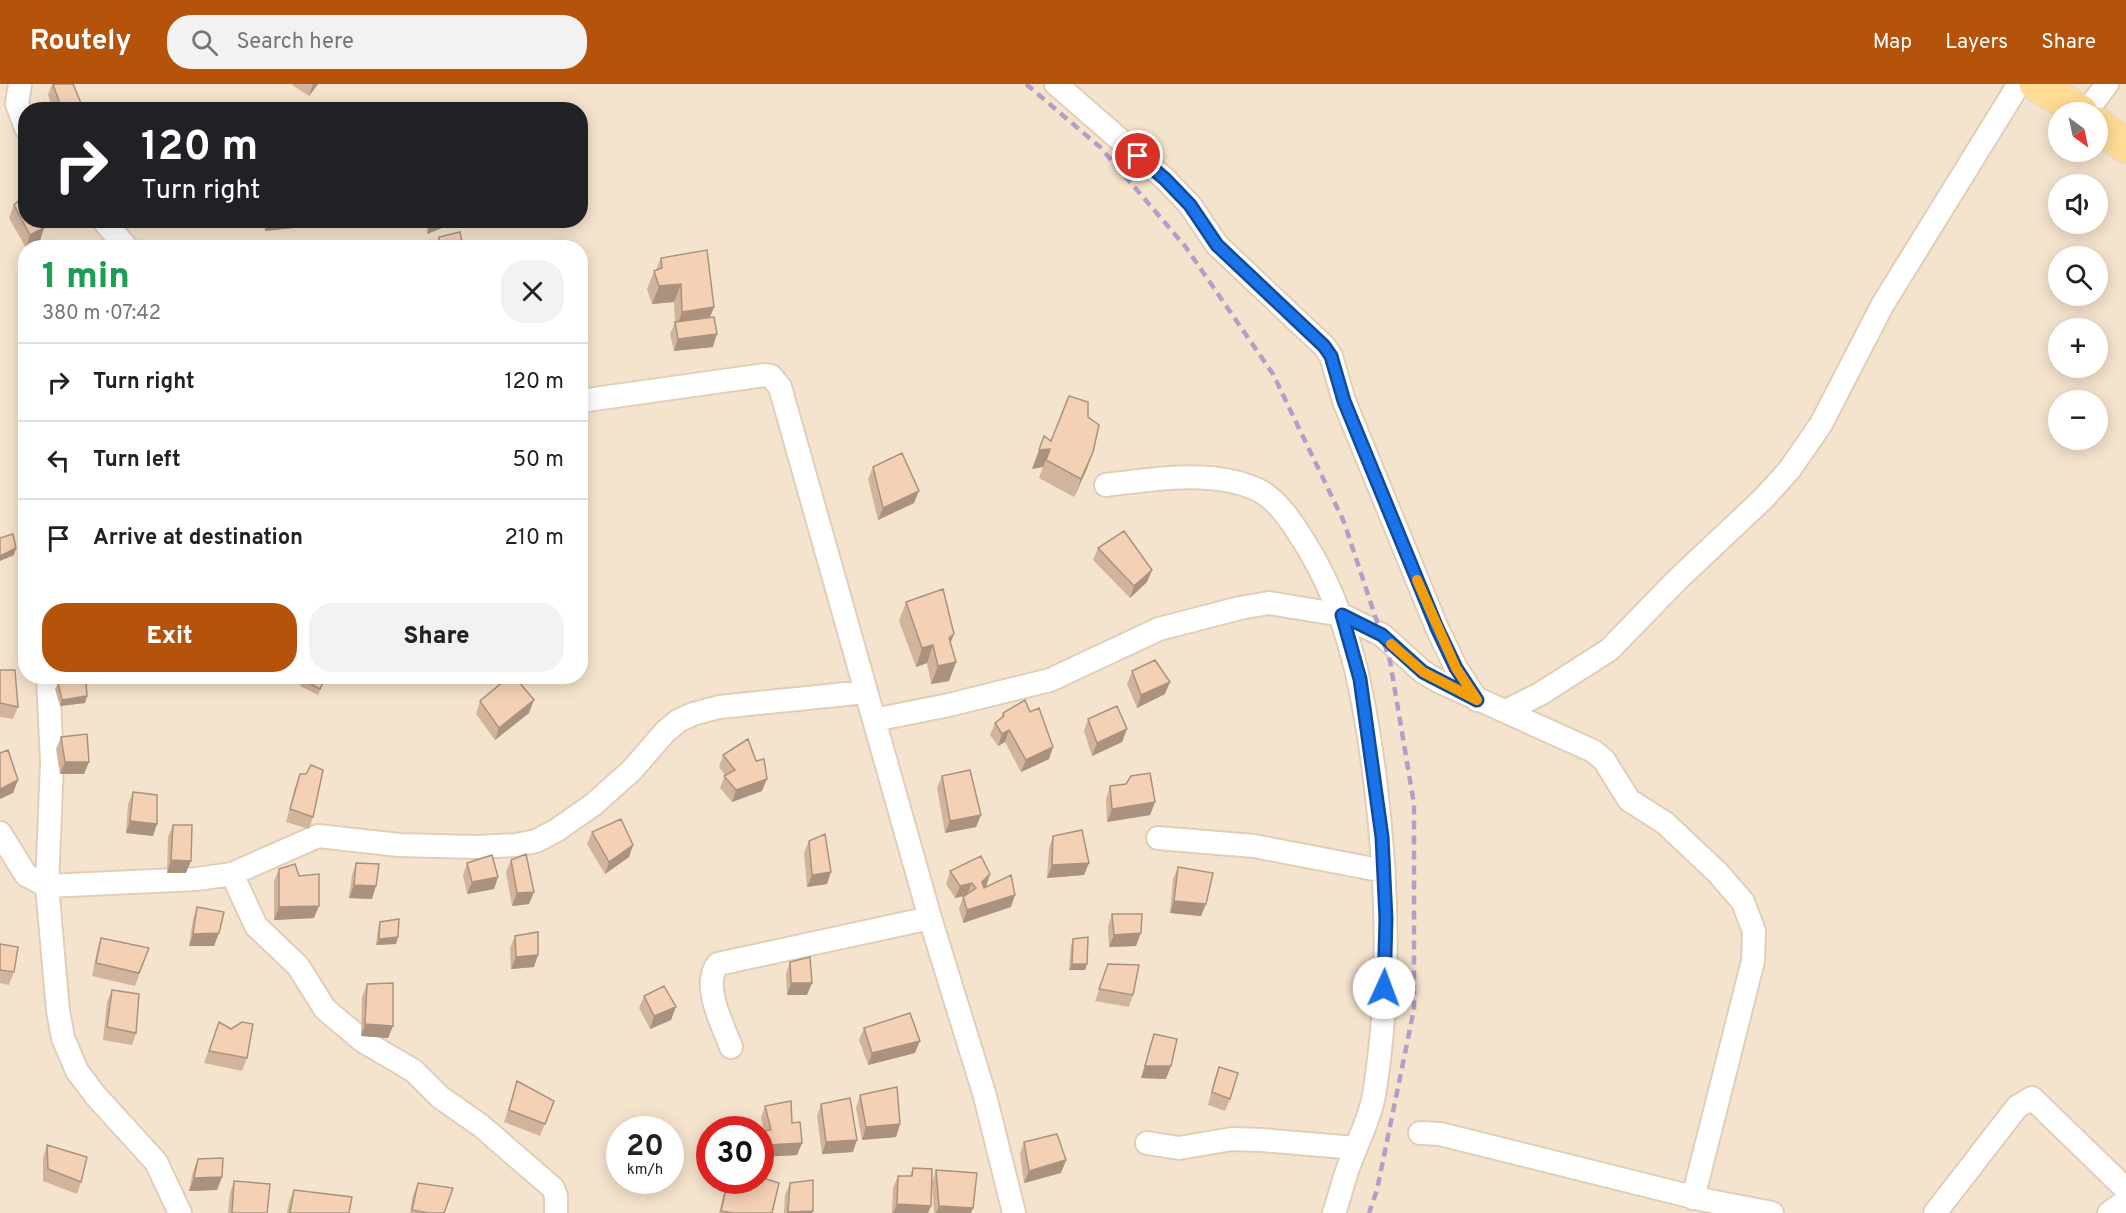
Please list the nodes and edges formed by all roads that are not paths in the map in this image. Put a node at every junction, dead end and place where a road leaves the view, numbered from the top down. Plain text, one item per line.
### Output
1 (21, 84) edge
2 (1056, 84) edge
3 (2019, 84) edge
4 (2036, 84) edge
5 (2107, 84) edge
6 (2065, 102) edge
7 (2094, 102) edge
8 (18, 107) edge
9 (2108, 132) edge
10 (2126, 146) edge
11 (110, 228) edge
12 (120, 240) edge
13 (588, 400) edge
14 (1106, 485) dead end
15 (1342, 615) junction
16 (48, 684) edge
17 (866, 692) junction
18 (1477, 700) junction
19 (1506, 711) junction
20 (874, 720) junction
21 (0, 833) edge
22 (1158, 838) dead end
23 (1384, 871) junction
24 (232, 874) junction
25 (47, 886) junction
26 (930, 918) junction
27 (731, 1047) dead end
28 (1420, 1133) dead end
29 (1148, 1143) dead end
30 (1356, 1149) junction
31 (2126, 1189) edge
32 (2126, 1201) edge
33 (1699, 1204) edge
34 (180, 1213) edge
35 (556, 1213) edge
36 (1014, 1213) edge
37 (1334, 1213) edge
38 (1772, 1213) edge
39 (1935, 1213) edge
40 (2109, 1213) edge

1 - 8 street
2 - 18 street
3 - 19 street
4 - 6 main road
5 - 7 street
9 - 10 main road
11 - 12 street
13 - 17 street
14 - 15 street
15 - 18 street
15 - 20 street
15 - 23 street
16 - 25 street
17 - 20 street
17 - 24 street
18 - 19 street
19 - 33 street
20 - 26 street
21 - 25 street
22 - 23 street
23 - 30 street
24 - 25 street
24 - 35 street
25 - 34 street
26 - 27 street
26 - 36 street
28 - 33 street
29 - 30 street
30 - 37 street
31 - 39 street
32 - 40 street
33 - 38 street

